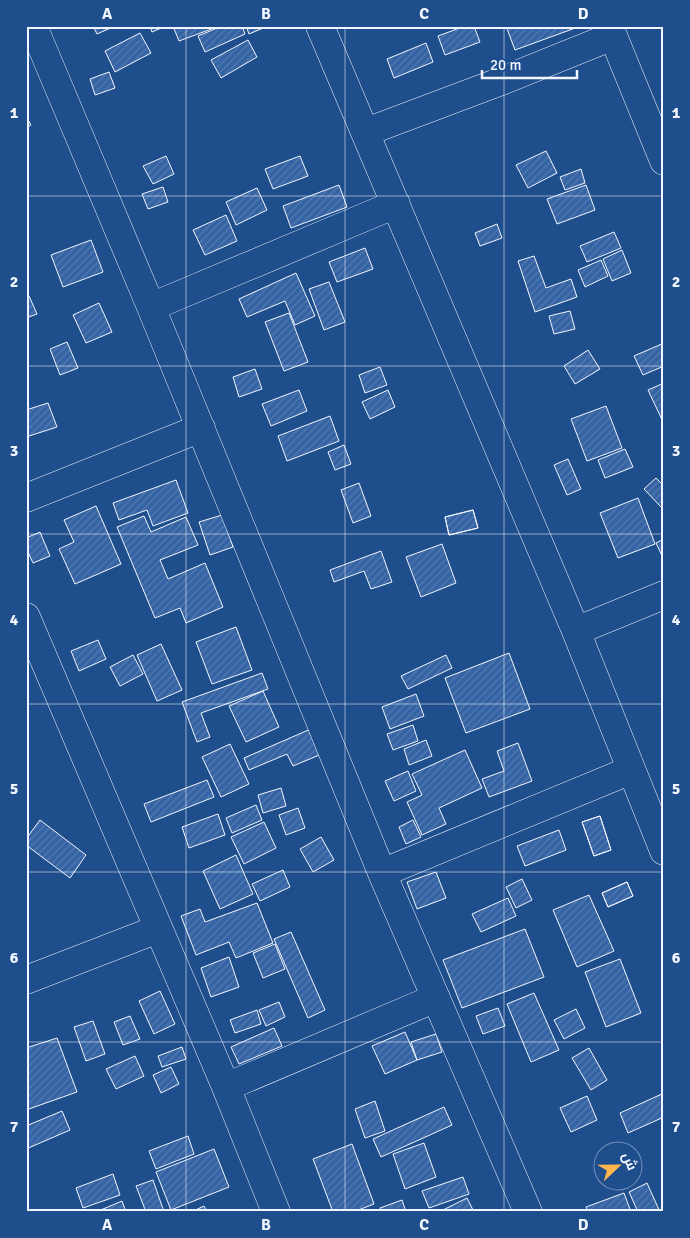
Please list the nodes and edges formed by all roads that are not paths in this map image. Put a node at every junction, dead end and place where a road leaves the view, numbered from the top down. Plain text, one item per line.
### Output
1 (33, 26) edge
2 (320, 26) edge
3 (611, 31) edge
4 (366, 132) junction
5 (664, 161) edge
6 (396, 204) junction
7 (151, 307) junction
8 (201, 428) junction
9 (26, 498) edge
10 (664, 594) edge
11 (26, 617) edge
12 (576, 631) junction
13 (33, 652) edge
14 (630, 770) junction
15 (664, 852) edge
16 (382, 873) junction
17 (158, 929) junction
18 (26, 980) edge
19 (436, 998) junction
20 (226, 1087) junction
21 (276, 1212) edge
22 (528, 1212) edge

1 - 7 street
2 - 4 street
3 - 4 street
3 - 5 street
4 - 6 street
6 - 7 street
6 - 12 street
7 - 8 street
8 - 9 street
8 - 16 street
10 - 12 street
11 - 13 street
12 - 14 street
13 - 17 street
14 - 15 street
14 - 16 street
16 - 19 street
17 - 18 street
17 - 20 street
19 - 20 street
19 - 22 street
20 - 21 street

